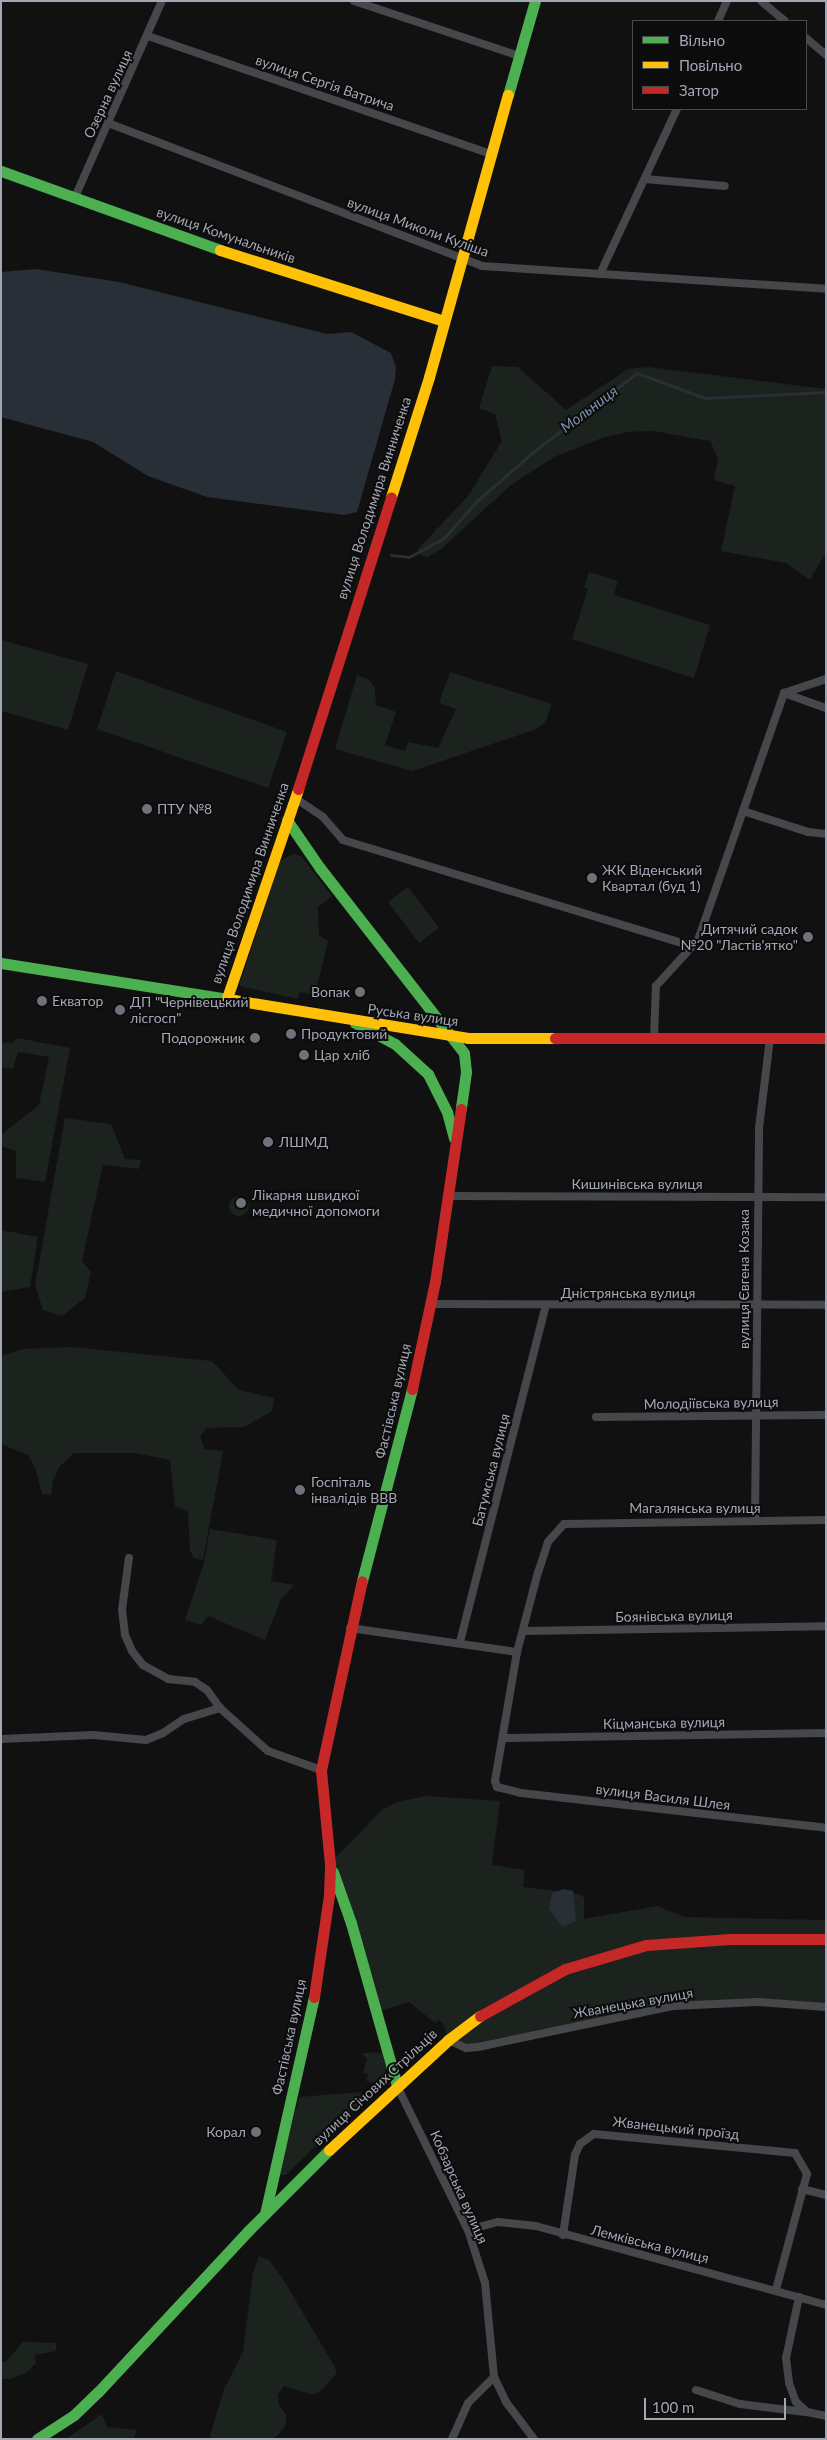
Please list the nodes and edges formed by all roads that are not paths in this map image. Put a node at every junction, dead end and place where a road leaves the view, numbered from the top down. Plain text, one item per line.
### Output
1 (162, 1) edge
2 (354, 1) edge
3 (535, 1) edge
4 (727, 1) edge
5 (761, 1) edge
6 (718, 20) edge
7 (784, 20) edge
8 (148, 36) junction
9 (807, 39) edge
10 (826, 55) edge
11 (519, 56) junction
12 (677, 110) edge
13 (108, 122) junction
14 (493, 155) junction
15 (1, 171) edge
16 (645, 179) junction
17 (725, 186) dead end
18 (74, 197) junction
19 (464, 258) junction
20 (600, 274) junction
21 (826, 289) edge
22 (444, 321) junction
23 (826, 679) edge
24 (784, 693) junction
25 (826, 708) edge
26 (295, 798) junction
27 (743, 811) junction
28 (287, 820) junction
29 (826, 834) edge
30 (691, 946) junction
31 (1, 963) edge
32 (226, 998) junction
33 (349, 1021) junction
34 (448, 1036) junction
35 (654, 1037) junction
36 (770, 1038) junction
37 (826, 1038) edge
38 (456, 1142) junction
39 (447, 1196) junction
40 (757, 1196) junction
41 (826, 1197) edge
42 (430, 1304) junction
43 (546, 1305) junction
44 (756, 1305) junction
45 (826, 1305) edge
46 (757, 1415) junction
47 (826, 1415) edge
48 (596, 1417) dead end
49 (755, 1520) junction
50 (826, 1520) edge
51 (129, 1558) dead end
52 (826, 1626) edge
53 (350, 1628) junction
54 (523, 1631) junction
55 (460, 1642) junction
56 (517, 1652) junction
57 (220, 1708) junction
58 (826, 1733) edge
59 (503, 1738) junction
60 (1, 1739) edge
61 (321, 1770) junction
62 (826, 1828) edge
63 (330, 1864) junction
64 (826, 1939) edge
65 (826, 2006) edge
66 (448, 2040) junction
67 (397, 2086) junction
68 (275, 2176) junction
69 (295, 2183) junction
70 (802, 2189) junction
71 (826, 2194) edge
72 (265, 2214) junction
73 (468, 2230) junction
74 (563, 2235) junction
75 (776, 2290) junction
76 (799, 2297) junction
77 (826, 2305) edge
78 (494, 2376) junction
79 (696, 2390) dead end
80 (807, 2412) junction
81 (826, 2416) edge
82 (37, 2439) edge
83 (452, 2439) edge
84 (534, 2439) edge

1 - 8 street, Озерна вулиця
2 - 11 street
3 - 11 main road, вулиця Володимира Винниченка
4 - 6 street
5 - 7 street
8 - 13 street, Озерна вулиця
8 - 14 street, вулиця Сергія Ватрича
9 - 10 street
11 - 14 main road, вулиця Володимира Винниченка
12 - 16 street
13 - 18 street, Озерна вулиця
13 - 19 street, вулиця Миколи Куліша
14 - 19 main road, вулиця Володимира Винниченка
15 - 18 main road, вулиця Комунальників
16 - 17 street
16 - 20 street
18 - 22 main road, вулиця Комунальників
19 - 20 street, вулиця Миколи Куліша
19 - 22 main road, вулиця Володимира Винниченка
20 - 21 street, вулиця Миколи Куліша
22 - 26 main road, вулиця Володимира Винниченка
23 - 24 street
24 - 25 street
24 - 27 street
26 - 28 main road, вулиця Володимира Винниченка
26 - 30 street
27 - 29 street
27 - 30 street
28 - 32 main road, вулиця Володимира Винниченка
28 - 34 main road, Фастівська вулиця
30 - 35 street
31 - 32 main road, Руська вулиця
32 - 33 main road, Руська вулиця
33 - 34 main road, Руська вулиця
33 - 38 main road
34 - 35 main road, Руська вулиця
34 - 38 main road, Фастівська вулиця
35 - 36 main road, Руська вулиця
36 - 37 main road, Руська вулиця
36 - 40 street, вулиця Євгена Козака
38 - 39 main road, Фастівська вулиця
39 - 40 street, Кишинівська вулиця
39 - 42 main road, Фастівська вулиця
40 - 41 street, Кишинівська вулиця
40 - 44 street, вулиця Євгена Козака
42 - 43 street, Дністрянська вулиця
42 - 53 main road, Фастівська вулиця
43 - 44 street, Дністрянська вулиця
43 - 55 street, Батумська вулиця
44 - 45 street, Дністрянська вулиця
44 - 46 street, вулиця Євгена Козака
46 - 47 street, Молодіївська вулиця
46 - 48 street, Молодіївська вулиця
46 - 49 street, вулиця Євгена Козака
49 - 50 street, Магалянська вулиця
49 - 54 street, Магалянська вулиця
51 - 57 street
52 - 54 street, Боянівська вулиця
53 - 55 street
53 - 61 main road, Фастівська вулиця
54 - 56 street
55 - 56 street
56 - 59 street
57 - 60 street
57 - 61 street
58 - 59 street, Кіцманська вулиця
59 - 62 street, вулиця Василя Шлея
61 - 63 main road, Фастівська вулиця
63 - 67 main road, Фастівська вулиця
63 - 68 main road, Фастівська вулиця
64 - 66 main road, вулиця Січових Стрільців
65 - 66 street, Жванецька вулиця
66 - 67 main road, вулиця Січових Стрільців
67 - 69 main road, вулиця Січових Стрільців
67 - 73 street, Кобзарська вулиця
68 - 69 main road
68 - 72 main road, Фастівська вулиця
69 - 72 main road, вулиця Січових Стрільців
70 - 71 street
70 - 74 street, Жванецький проїзд
70 - 75 street, Жванецький проїзд
72 - 82 main road, вулиця Січових Стрільців
73 - 74 street, Лемківська вулиця
73 - 78 street, Кобзарська вулиця
74 - 75 street, Лемківська вулиця
75 - 76 street, Лемківська вулиця
76 - 77 street, Лемківська вулиця
76 - 80 street
78 - 83 street
78 - 84 street, Кобзарська вулиця
79 - 80 street
80 - 81 street

